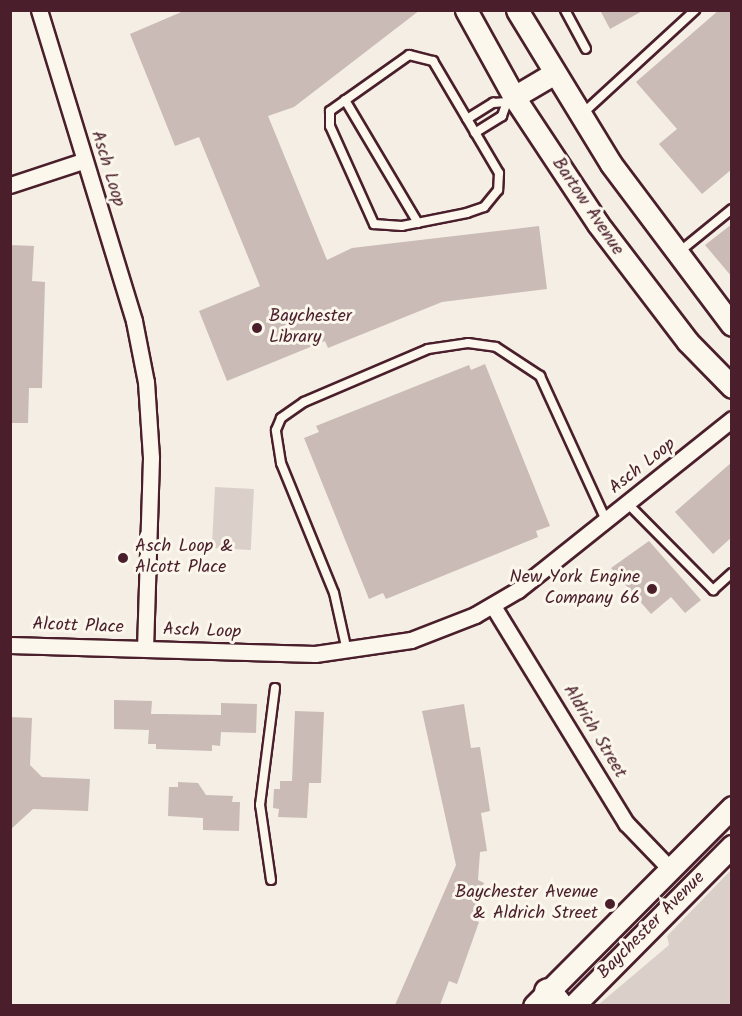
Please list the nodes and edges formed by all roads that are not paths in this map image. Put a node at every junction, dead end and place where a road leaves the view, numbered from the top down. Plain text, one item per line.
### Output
1 (39, 10) edge
2 (466, 10) edge
3 (517, 10) edge
4 (565, 10) edge
5 (695, 10) edge
6 (586, 49) dead end
7 (554, 74) junction
8 (345, 100) junction
9 (511, 100) junction
10 (579, 116) junction
11 (467, 119) junction
12 (475, 133) junction
13 (83, 161) junction
14 (10, 185) edge
15 (732, 209) edge
16 (418, 223) junction
17 (675, 255) junction
18 (732, 325) edge
19 (732, 387) edge
20 (732, 419) edge
21 (629, 505) junction
22 (605, 518) junction
23 (732, 573) edge
24 (493, 606) junction
25 (10, 645) edge
26 (145, 649) junction
27 (347, 653) junction
28 (275, 688) dead end
29 (732, 807) edge
30 (732, 846) edge
31 (671, 870) junction
32 (271, 880) dead end
33 (547, 1001) edge
34 (573, 1005) edge

1 - 13 street, Asch Loop
2 - 9 main road, Bartow Avenue
3 - 7 main road
4 - 6 lane
5 - 10 lane
7 - 9 main road
7 - 10 main road
8 - 11 lane
8 - 16 lane
8 - 16 lane
9 - 11 lane
9 - 12 lane
9 - 19 main road, Bartow Avenue
10 - 17 main road
11 - 12 lane
12 - 16 lane
13 - 14 street
13 - 26 street, Asch Loop
15 - 17 lane
17 - 18 main road
20 - 21 street, Asch Loop
21 - 22 street, Asch Loop
21 - 23 lane
22 - 24 street, Asch Loop
22 - 27 lane
24 - 27 street, Asch Loop
24 - 31 street, Aldrich Street
25 - 26 street, Alcott Place
26 - 27 street, Asch Loop
28 - 32 lane
29 - 31 main road, Baychester Avenue
30 - 34 main road, Baychester Avenue
31 - 33 main road, Baychester Avenue

